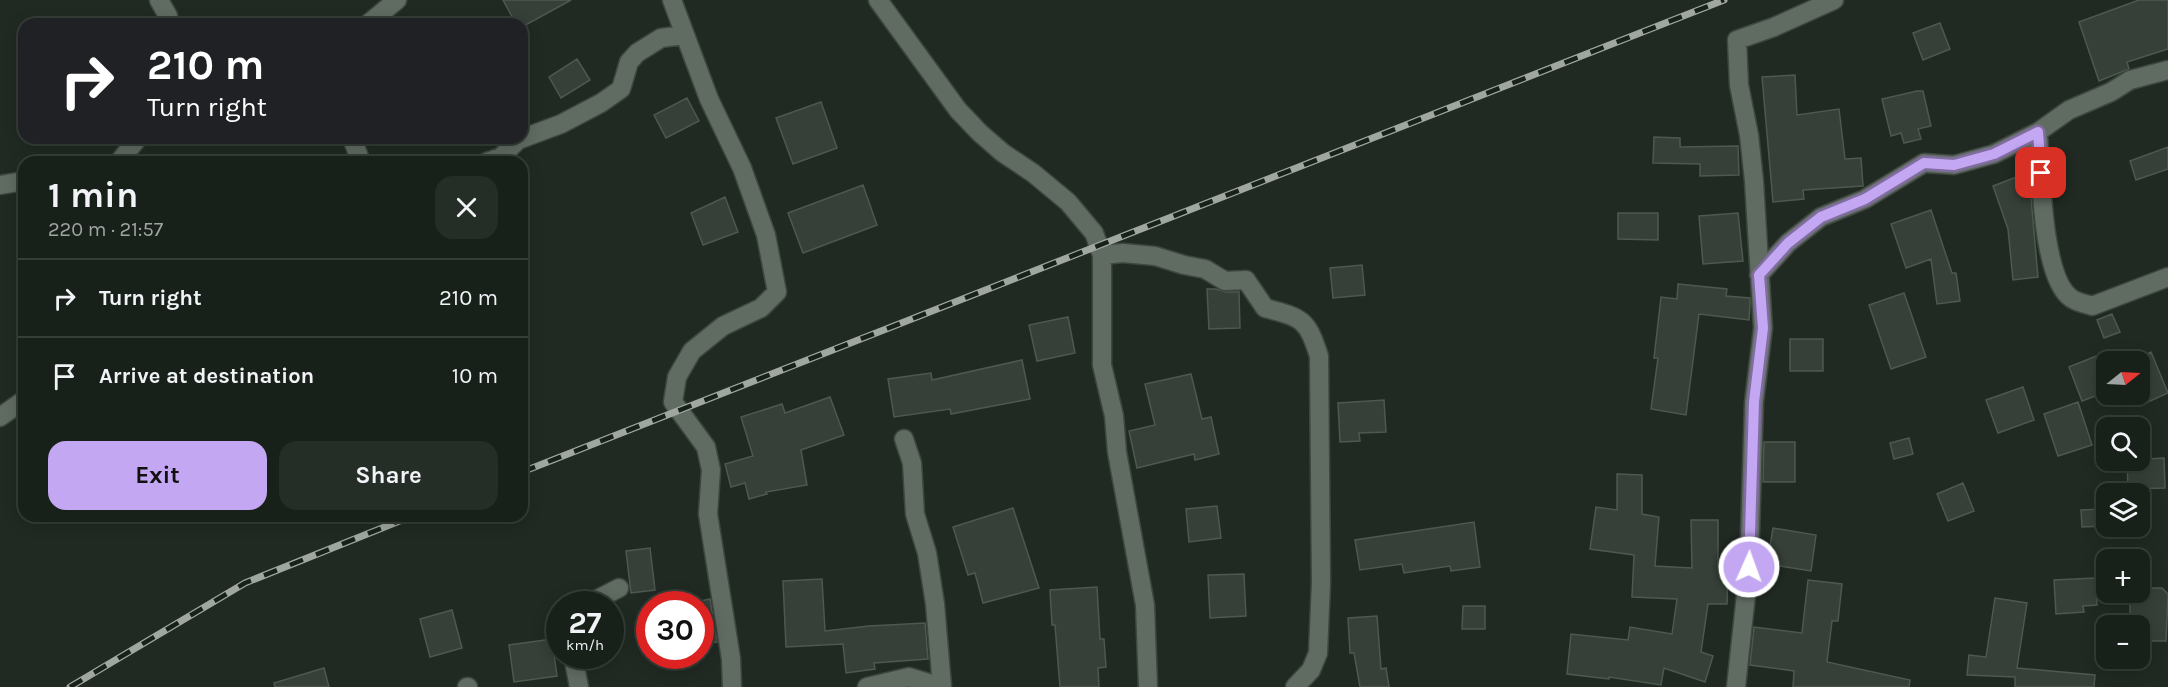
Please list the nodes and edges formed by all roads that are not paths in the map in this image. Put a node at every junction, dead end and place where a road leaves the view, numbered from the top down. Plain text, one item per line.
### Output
1 (159, 0) edge
2 (397, 0) edge
3 (672, 0) edge
4 (878, 0) edge
5 (1834, 0) edge
6 (168, 18) edge
7 (375, 18) edge
8 (684, 34) junction
9 (2168, 70) edge
10 (2038, 132) junction
11 (528, 136) edge
12 (133, 144) edge
13 (514, 144) edge
14 (124, 156) edge
15 (502, 156) edge
16 (18, 182) edge
17 (0, 185) edge
18 (1102, 255) junction
19 (1759, 275) junction
20 (2168, 277) edge
21 (18, 404) edge
22 (0, 417) edge
23 (904, 439) dead end
24 (619, 588) dead end
25 (613, 591) edge
26 (574, 669) edge
27 (942, 686) edge
28 (579, 687) edge
29 (732, 687) edge
30 (867, 687) edge
31 (1148, 687) edge
32 (1295, 687) edge
33 (1736, 687) edge

1 - 6 street
2 - 7 street
3 - 8 street
4 - 18 street
5 - 19 street
8 - 11 street
8 - 29 street
9 - 10 street
10 - 19 street
10 - 20 street
12 - 14 street
13 - 15 street
16 - 17 street
18 - 31 street
18 - 32 street
19 - 33 street
21 - 22 street
23 - 27 street
24 - 25 street
26 - 28 street
27 - 30 street

